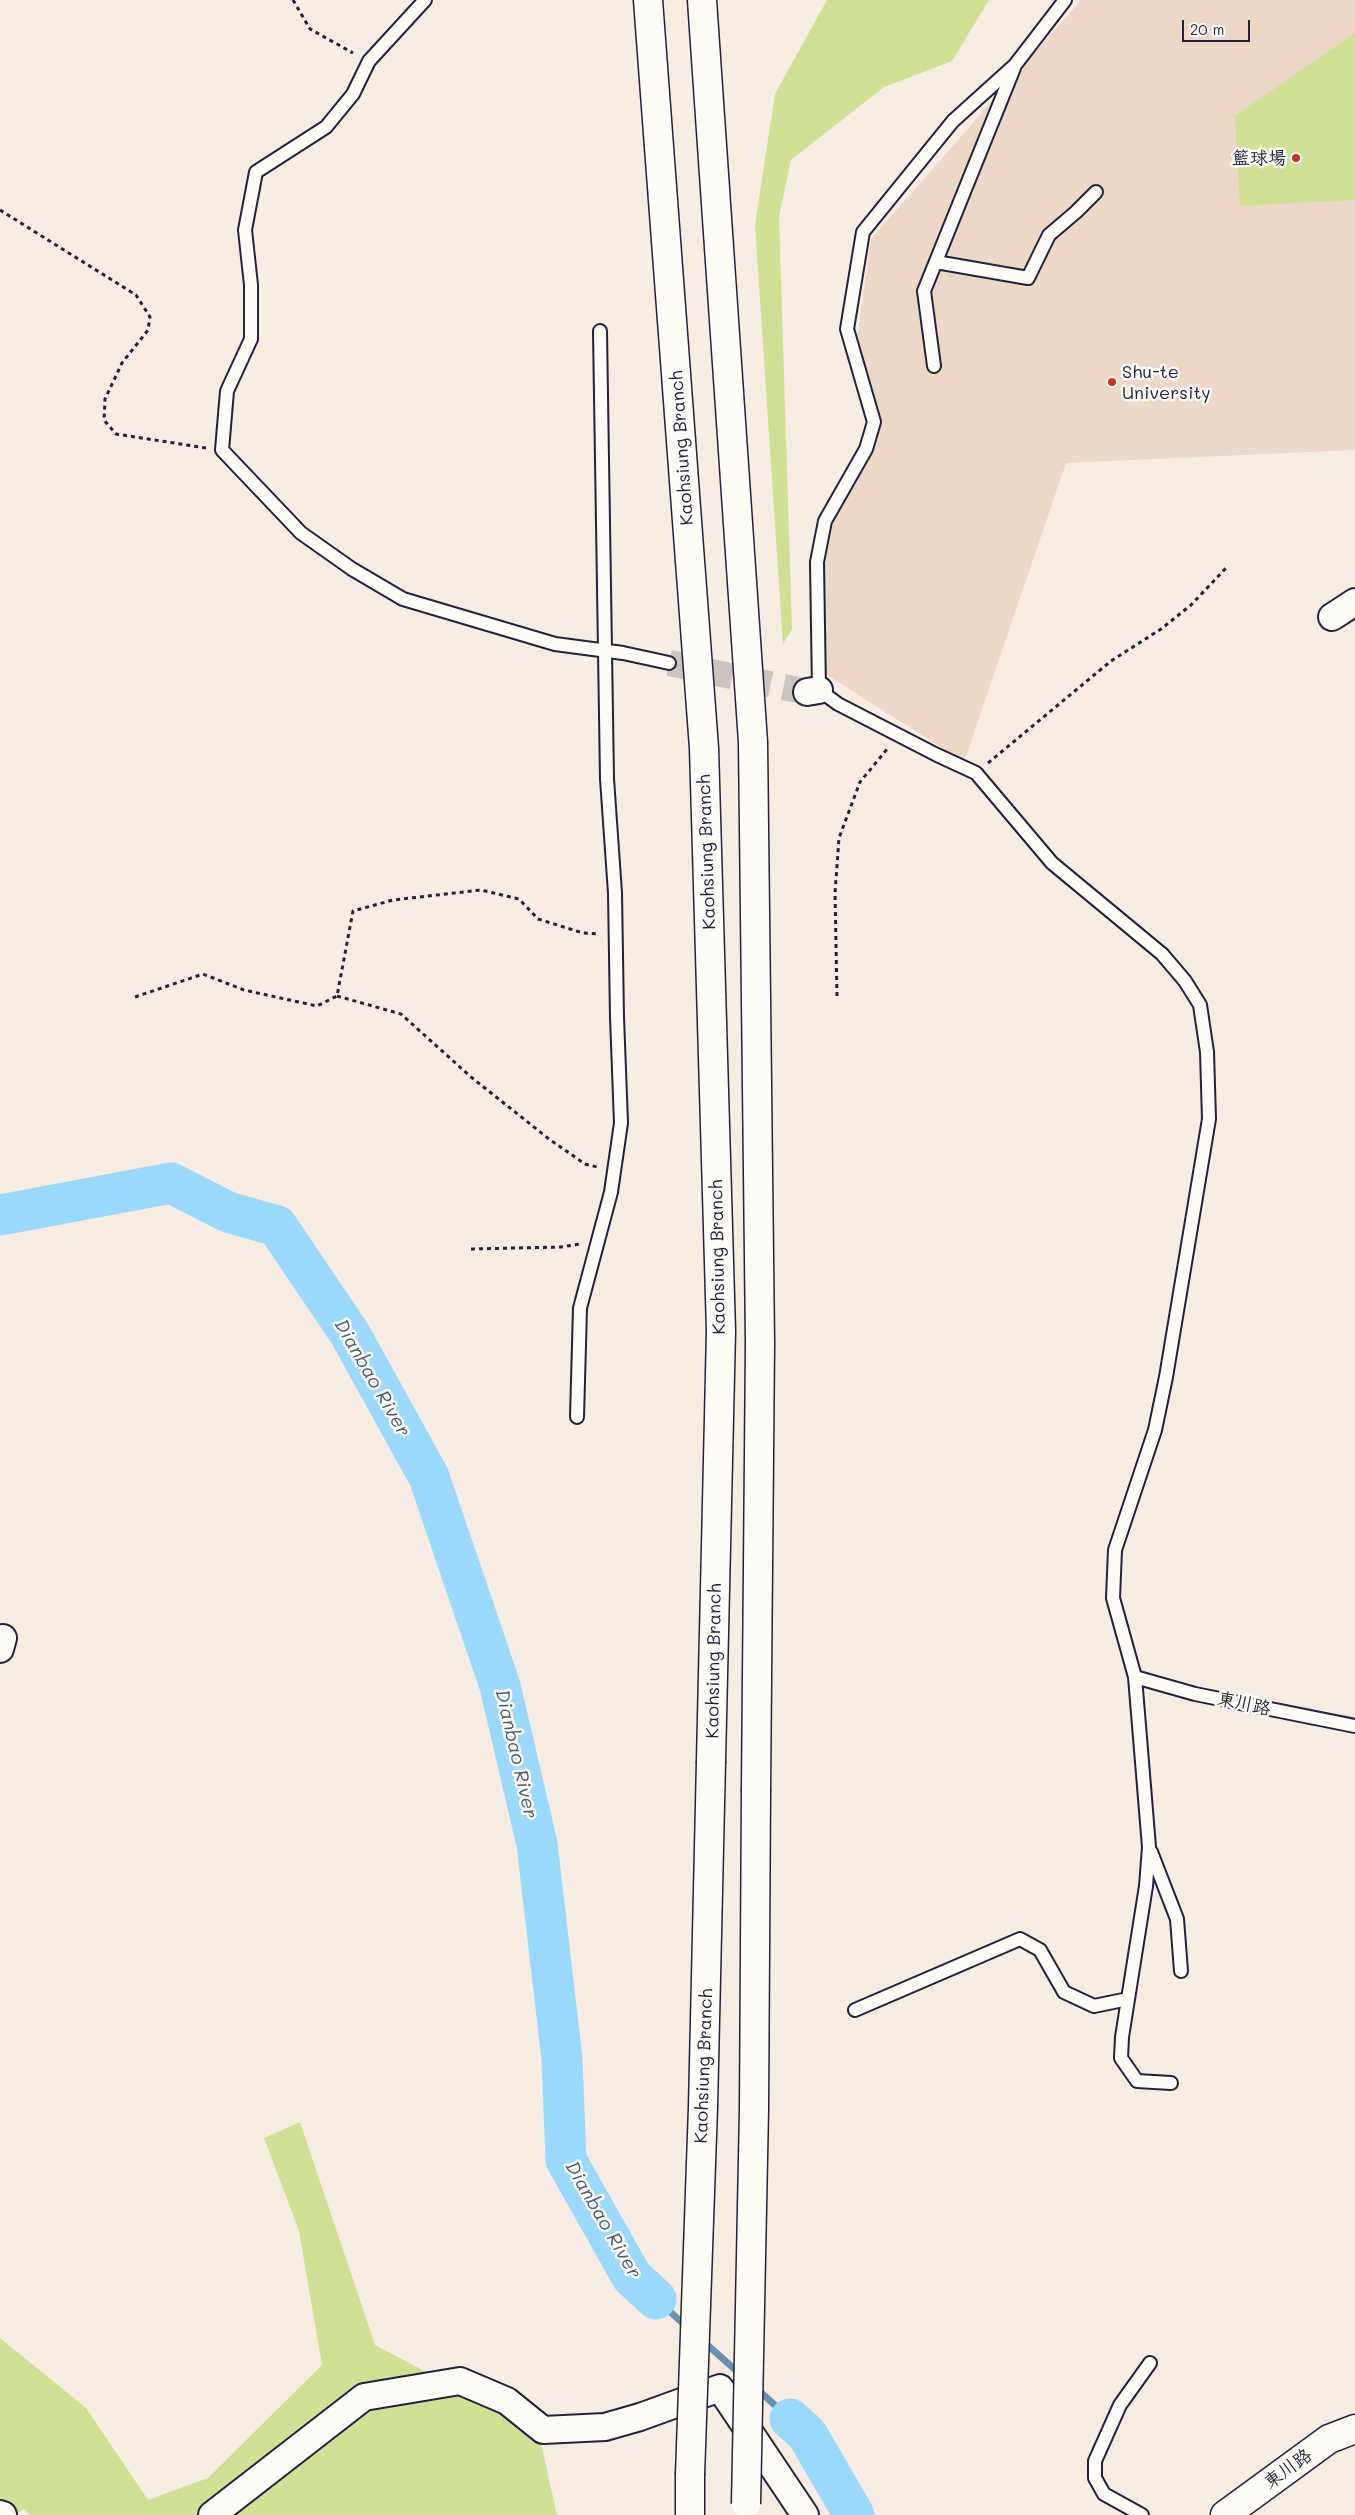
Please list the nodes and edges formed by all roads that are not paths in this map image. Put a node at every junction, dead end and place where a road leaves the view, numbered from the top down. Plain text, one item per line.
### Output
1 (425, 0) edge
2 (648, 0) edge
3 (702, 0) edge
4 (1065, 0) edge
5 (1015, 65) junction
6 (1096, 192) dead end
7 (936, 262) junction
8 (600, 331) dead end
9 (934, 366) dead end
10 (1355, 602) edge
11 (1332, 617) dead end
12 (606, 651) junction
13 (669, 663) tunnel mouth
14 (577, 1417) dead end
15 (1135, 1677) junction
16 (1355, 1726) edge
17 (1149, 1847) junction
18 (1181, 1972) dead end
19 (1128, 1999) junction
20 (855, 2010) dead end
21 (1171, 2083) dead end
22 (1150, 2364) dead end
23 (1355, 2429) edge
24 (746, 2509) edge
25 (0, 2514) edge
26 (4, 2515) edge
27 (212, 2515) edge
28 (690, 2515) edge
29 (805, 2515) edge
30 (1142, 2515) edge
31 (1224, 2515) edge

1 - 12 lane
2 - 28 main road, Kaohsiung Branch, bridge
3 - 24 main road, bridge
4 - 5 lane
5 - 7 lane
5 - 15 lane
6 - 7 lane
7 - 9 lane
8 - 12 lane
10 - 11 street
12 - 13 lane
12 - 14 lane
15 - 16 lane, 東川路
15 - 17 lane
17 - 18 lane
17 - 19 lane
19 - 20 lane
19 - 21 lane
22 - 30 lane
23 - 31 main road, 東川路
25 - 26 street
27 - 29 street

